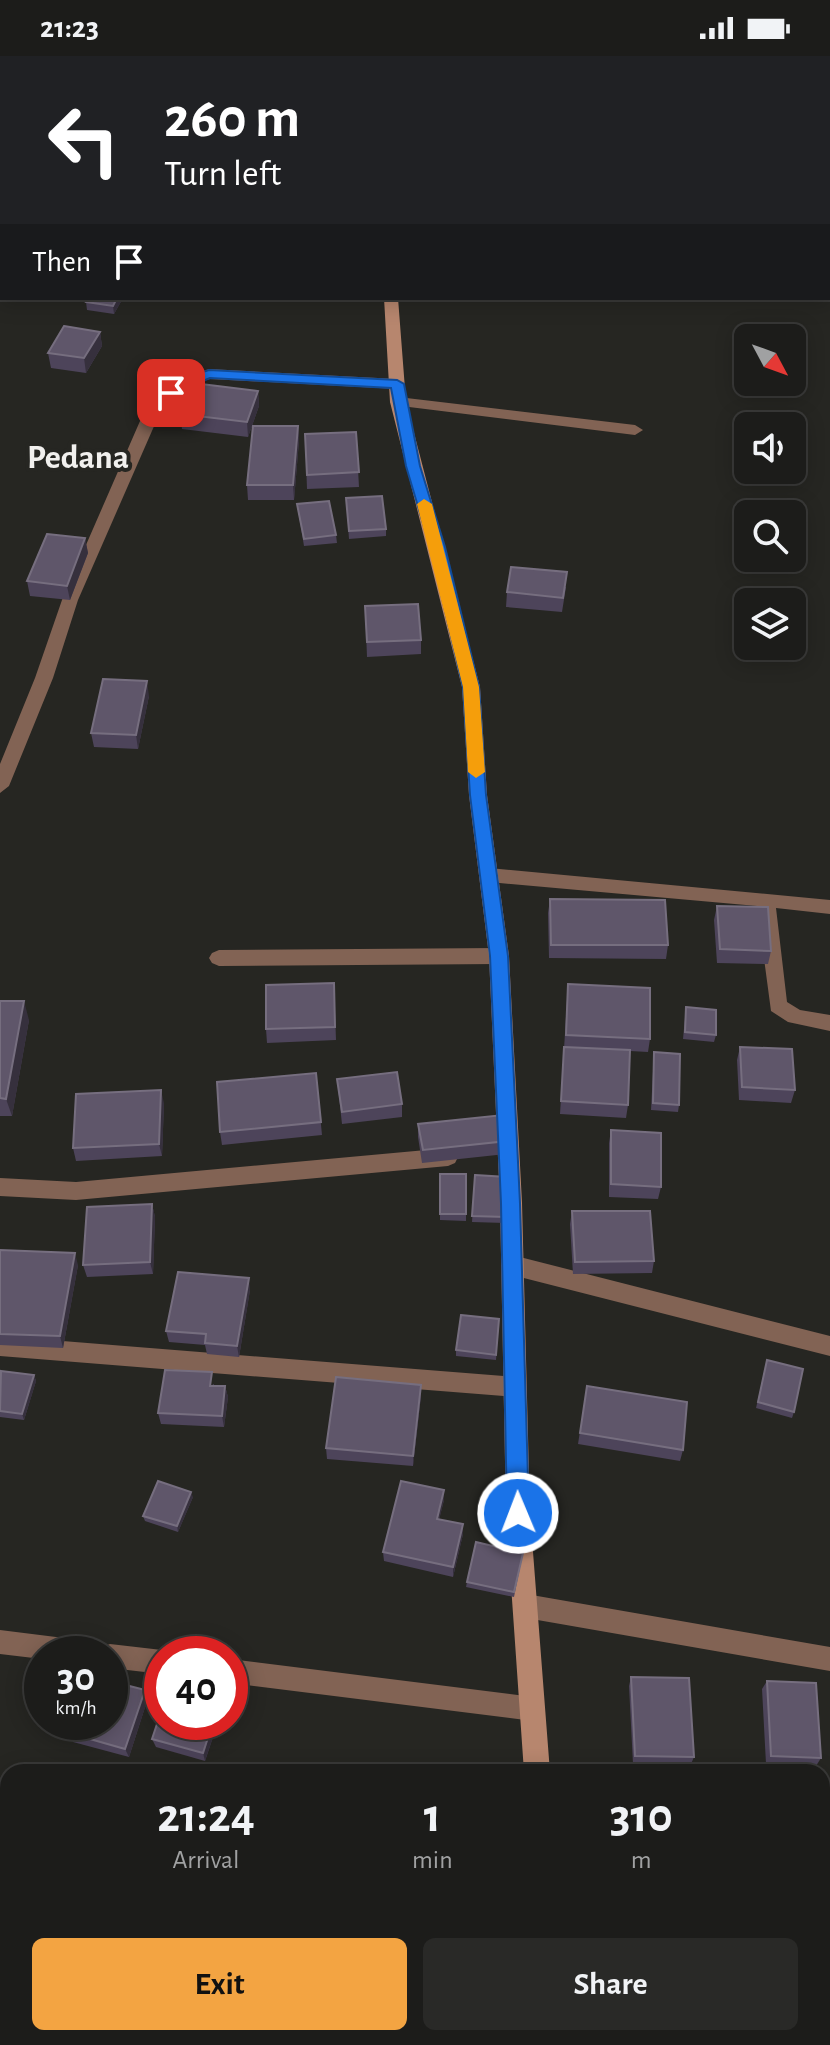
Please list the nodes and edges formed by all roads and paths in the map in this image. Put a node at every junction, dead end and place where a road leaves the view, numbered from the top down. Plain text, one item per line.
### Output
1 (391, 300) edge
2 (398, 393) junction
3 (635, 430) dead end
4 (0, 786) edge
5 (489, 875) junction
6 (766, 899) junction
7 (830, 907) edge
8 (499, 956) junction
9 (219, 958) dead end
10 (830, 1023) edge
11 (462, 1156) edge
12 (0, 1187) edge
13 (512, 1265) junction
14 (0, 1346) edge
15 (830, 1346) edge
16 (515, 1387) junction
17 (526, 1606) junction
18 (0, 1642) edge
19 (24, 1645) edge
20 (830, 1659) edge
21 (248, 1673) edge
22 (533, 1709) junction
23 (536, 1764) edge

1 - 2 street
2 - 3 street
2 - 4 street
2 - 5 street
5 - 6 street
5 - 8 street
6 - 7 street
6 - 10 street
8 - 9 street
8 - 13 street
11 - 12 street
13 - 15 street
13 - 16 street
14 - 16 street
16 - 17 street
17 - 20 street
17 - 22 street
18 - 19 street
21 - 22 street
22 - 23 street

